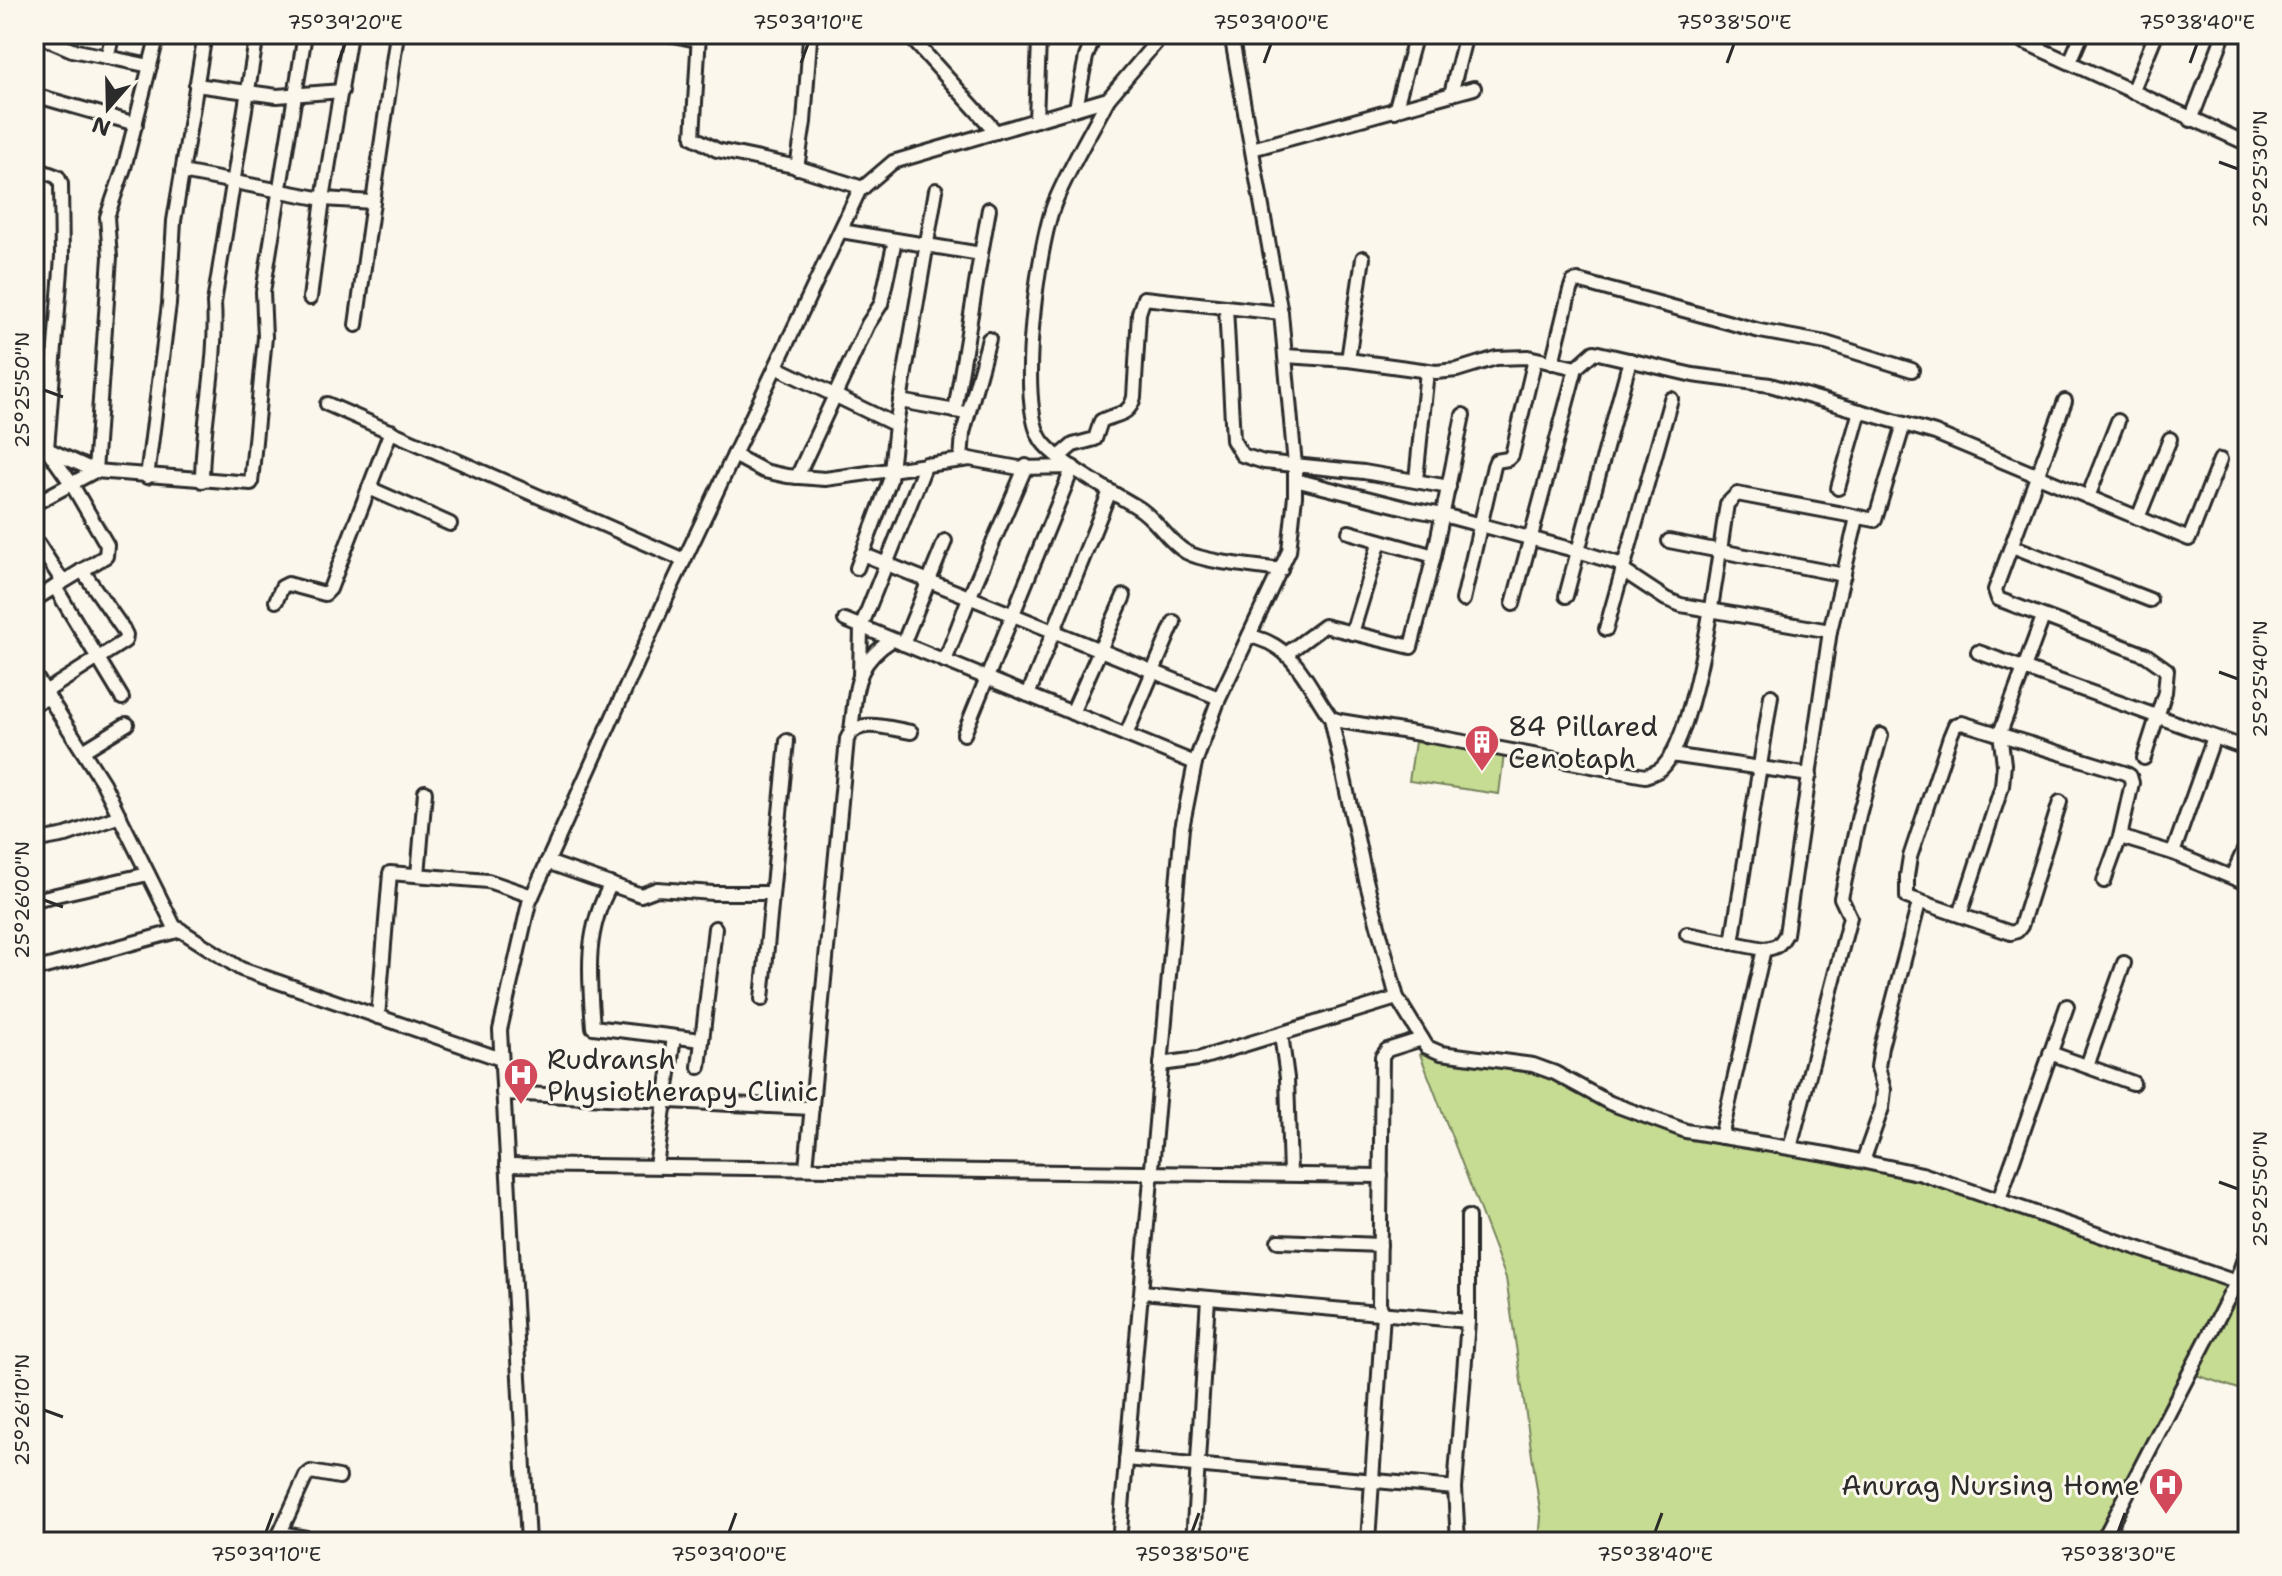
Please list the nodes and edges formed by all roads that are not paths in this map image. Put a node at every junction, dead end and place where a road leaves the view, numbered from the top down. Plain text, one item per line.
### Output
1 (35, 34) edge
2 (113, 34) edge
3 (158, 34) edge
4 (205, 34) edge
5 (257, 34) edge
6 (305, 34) edge
7 (350, 34) edge
8 (397, 34) edge
9 (668, 34) edge
10 (902, 34) edge
11 (1023, 34) edge
12 (1095, 34) edge
13 (1163, 34) edge
14 (1231, 34) edge
15 (1416, 34) edge
16 (1466, 34) edge
17 (2007, 34) edge
18 (2082, 34) edge
19 (2156, 34) edge
20 (2224, 34) edge
21 (698, 37) edge
22 (810, 39) dead end
23 (107, 57) junction
24 (2070, 62) junction
25 (150, 66) junction
26 (196, 85) junction
27 (1474, 88) dead end
28 (248, 91) junction
29 (342, 91) junction
30 (2132, 92) junction
31 (1451, 94) junction
32 (34, 95) edge
33 (295, 96) junction
34 (1108, 99) junction
35 (1076, 108) junction
36 (1395, 111) junction
37 (1036, 120) junction
38 (2191, 120) junction
39 (136, 124) junction
40 (996, 132) junction
41 (2248, 144) edge
42 (1252, 149) junction
43 (34, 168) edge
44 (797, 168) junction
45 (182, 172) junction
46 (234, 183) junction
47 (863, 188) junction
48 (936, 190) dead end
49 (278, 191) junction
50 (323, 199) junction
51 (373, 202) junction
52 (989, 209) dead end
53 (841, 231) junction
54 (895, 240) junction
55 (925, 245) junction
56 (981, 254) junction
57 (1363, 258) dead end
58 (310, 298) dead end
59 (1226, 307) junction
60 (1281, 313) junction
61 (356, 325) dead end
62 (989, 339) dead end
63 (1285, 356) junction
64 (1535, 359) junction
65 (1348, 360) junction
66 (1630, 360) junction
67 (1552, 363) junction
68 (776, 367) junction
69 (1576, 368) junction
70 (1912, 370) dead end
71 (1427, 371) junction
72 (837, 395) junction
73 (1671, 399) dead end
74 (900, 401) junction
75 (2065, 401) dead end
76 (327, 404) dead end
77 (1860, 411) junction
78 (962, 412) junction
79 (1463, 415) dead end
80 (2118, 421) dead end
81 (1904, 424) junction
82 (896, 425) junction
83 (391, 431) junction
84 (2170, 439) dead end
85 (34, 445) edge
86 (47, 449) junction
87 (734, 455) junction
88 (1060, 456) junction
89 (961, 460) junction
90 (2220, 460) dead end
91 (926, 464) junction
92 (1295, 465) junction
93 (1026, 466) junction
94 (1073, 467) junction
95 (892, 469) junction
96 (95, 471) junction
97 (2038, 476) junction
98 (147, 477) junction
99 (797, 477) junction
100 (1295, 480) junction
101 (1416, 480) junction
102 (202, 481) junction
103 (71, 483) junction
104 (1449, 487) junction
105 (369, 488) junction
106 (1838, 488) dead end
107 (1110, 491) junction
108 (2088, 497) junction
109 (34, 504) edge
110 (1443, 515) junction
111 (1857, 518) junction
112 (2138, 518) junction
113 (450, 524) dead end
114 (1480, 526) junction
115 (1349, 532) dead end
116 (34, 538) edge
117 (1531, 540) junction
118 (945, 541) dead end
119 (1380, 541) junction
120 (1669, 541) dead end
121 (2012, 546) junction
122 (1578, 551) junction
123 (1719, 551) junction
124 (862, 554) junction
125 (1434, 556) junction
126 (684, 560) junction
127 (886, 564) junction
128 (1622, 567) junction
129 (857, 568) dead end
130 (82, 570) junction
131 (1281, 570) junction
132 (1844, 575) junction
133 (929, 581) junction
134 (59, 584) junction
135 (1124, 596) dead end
136 (1566, 596) dead end
137 (969, 598) junction
138 (34, 600) edge
139 (1463, 600) dead end
140 (2150, 600) dead end
141 (276, 601) dead end
142 (1513, 604) dead end
143 (1709, 609) junction
144 (1012, 615) junction
145 (2043, 617) junction
146 (845, 620) dead end
147 (1174, 622) dead end
148 (861, 627) junction
149 (1606, 629) dead end
150 (1053, 631) junction
151 (1830, 631) junction
152 (1352, 633) junction
153 (1249, 636) junction
154 (897, 642) junction
155 (1101, 650) junction
156 (1978, 652) dead end
157 (1286, 654) junction
158 (98, 659) junction
159 (945, 661) junction
160 (2026, 670) junction
161 (1154, 671) junction
162 (34, 674) edge
163 (860, 677) junction
164 (986, 678) junction
165 (47, 695) junction
166 (1028, 695) junction
167 (1771, 696) dead end
168 (122, 698) dead end
169 (1219, 698) junction
170 (34, 703) edge
171 (1072, 713) junction
172 (1331, 718) junction
173 (2158, 718) junction
174 (127, 724) dead end
175 (851, 730) junction
176 (911, 732) dead end
177 (2000, 733) junction
178 (964, 734) dead end
179 (1126, 735) junction
180 (1881, 735) dead end
181 (2214, 737) junction
182 (787, 741) dead end
183 (2248, 749) edge
184 (83, 751) junction
185 (1671, 755) junction
186 (2144, 758) dead end
187 (1195, 763) junction
188 (1759, 768) junction
189 (1810, 775) junction
190 (425, 792) dead end
191 (2060, 802) dead end
192 (120, 816) junction
193 (2120, 837) junction
194 (34, 840) edge
195 (2248, 842) edge
196 (2173, 853) junction
197 (547, 862) junction
198 (148, 874) junction
199 (418, 875) junction
200 (2232, 876) junction
201 (2104, 881) dead end
202 (611, 884) junction
203 (2248, 884) edge
204 (772, 893) junction
205 (532, 896) junction
206 (34, 900) edge
207 (1919, 903) junction
208 (1960, 915) junction
209 (715, 928) dead end
210 (181, 930) junction
211 (1687, 934) dead end
212 (1732, 943) junction
213 (1764, 949) junction
214 (2124, 963) dead end
215 (34, 970) edge
216 (1397, 998) junction
217 (762, 999) dead end
218 (2067, 1006) dead end
219 (378, 1017) junction
220 (1281, 1034) junction
221 (674, 1037) junction
222 (1422, 1039) junction
223 (702, 1040) junction
224 (2050, 1053) junction
225 (501, 1059) junction
226 (1161, 1064) junction
227 (2087, 1066) junction
228 (699, 1067) dead end
229 (2133, 1083) dead end
230 (503, 1093) junction
231 (665, 1101) junction
232 (812, 1108) junction
233 (1721, 1137) junction
234 (1790, 1148) junction
235 (1863, 1161) junction
236 (507, 1165) junction
237 (656, 1166) junction
238 (806, 1168) junction
239 (1152, 1171) junction
240 (1290, 1174) junction
241 (1381, 1176) junction
242 (1999, 1200) junction
243 (1468, 1217) dead end
244 (1278, 1241) dead end
245 (1380, 1245) junction
246 (2248, 1247) edge
247 (2236, 1282) junction
248 (1142, 1292) junction
249 (1208, 1298) junction
250 (1383, 1313) junction
251 (1468, 1321) junction
252 (1126, 1459) junction
253 (1198, 1466) junction
254 (339, 1477) dead end
255 (1371, 1482) junction
256 (1455, 1488) junction
257 (278, 1538) edge
258 (329, 1542) edge
259 (528, 1542) edge
260 (1119, 1542) edge
261 (1193, 1542) edge
262 (1368, 1542) edge
263 (1458, 1542) edge
264 (2102, 1542) edge

1 - 23 street
2 - 23 street
3 - 25 street
4 - 26 street
5 - 28 street
6 - 33 street
7 - 29 street
8 - 51 street
9 - 21 street
10 - 40 street
11 - 37 street
12 - 35 street
13 - 34 street
14 - 42 street
15 - 36 street
16 - 31 street
17 - 24 street
18 - 24 street
19 - 30 street
20 - 38 street
21 - 44 street
22 - 44 street
23 - 25 street
24 - 30 street
25 - 39 street
26 - 28 street
26 - 45 street
27 - 31 street
28 - 33 street
28 - 46 street
29 - 33 street
29 - 50 street
30 - 38 street
31 - 36 street
32 - 39 street
33 - 49 street
34 - 35 street
34 - 88 street
35 - 37 street
36 - 42 street
37 - 40 street
38 - 41 street
39 - 96 street
40 - 47 street
42 - 60 street
43 - 86 street
44 - 47 street
45 - 46 street
45 - 98 street
46 - 49 street
46 - 102 street
47 - 53 street
48 - 55 street
49 - 50 street
49 - 102 street
50 - 51 street
50 - 58 street
51 - 61 street
52 - 56 street
53 - 54 street
53 - 68 street
54 - 55 street
54 - 72 street
55 - 56 street
55 - 74 street
56 - 78 street
57 - 65 street
59 - 60 street
59 - 88 street
59 - 92 street
60 - 63 street
62 - 78 street
63 - 65 street
63 - 92 street
64 - 67 street
64 - 71 street
64 - 114 street
65 - 71 street
66 - 69 street
66 - 77 street
66 - 122 street
67 - 69 street
67 - 70 street
68 - 72 street
68 - 87 street
69 - 117 street
71 - 101 street
72 - 82 street
72 - 99 street
73 - 128 street
74 - 78 street
74 - 82 street
75 - 97 street
76 - 83 street
77 - 81 street
77 - 106 street
78 - 89 street
79 - 104 street
80 - 108 street
81 - 97 street
81 - 111 street
82 - 95 street
83 - 105 street
83 - 126 street
84 - 112 street
85 - 86 street
86 - 96 street
86 - 103 street
87 - 99 street
87 - 126 street
88 - 94 street
89 - 91 street
89 - 93 street
90 - 112 street
91 - 95 street
91 - 127 street
92 - 100 street
92 - 101 street
93 - 94 street
93 - 137 street
94 - 107 street
94 - 144 street
95 - 99 street
95 - 124 street
96 - 98 street
96 - 103 street
97 - 108 street
97 - 121 street
98 - 102 street
100 - 110 street
100 - 131 street
101 - 104 street
103 - 109 street
103 - 130 street
104 - 110 street
105 - 113 street
105 - 141 street
107 - 131 street
107 - 150 street
108 - 112 street
110 - 114 street
110 - 125 street
111 - 123 street
111 - 132 street
114 - 117 street
114 - 139 street
115 - 119 street
116 - 134 street
117 - 122 street
117 - 142 street
118 - 133 street
119 - 125 street
119 - 152 street
120 - 123 street
121 - 140 street
121 - 145 street
122 - 128 street
122 - 136 street
123 - 132 street
123 - 143 street
124 - 127 street
124 - 129 street
125 - 152 street
126 - 197 street
127 - 133 street
127 - 148 street
128 - 143 street
128 - 149 street
130 - 134 street
130 - 158 street
131 - 153 street
132 - 151 street
133 - 137 street
133 - 154 street
134 - 138 street
134 - 158 street
135 - 155 street
137 - 144 street
137 - 159 street
143 - 151 street
143 - 185 street
144 - 150 street
144 - 164 street
145 - 160 street
145 - 173 street
146 - 148 street
147 - 161 street
148 - 154 street
148 - 163 street
150 - 155 street
150 - 166 street
151 - 189 street
152 - 157 street
153 - 157 street
153 - 169 street
154 - 159 street
154 - 163 street
155 - 161 street
155 - 171 street
156 - 160 street
157 - 172 street
158 - 165 street
158 - 168 street
159 - 164 street
160 - 173 street
160 - 177 street
161 - 169 street
161 - 179 street
162 - 165 street
163 - 175 street
164 - 166 street
164 - 178 street
165 - 170 street
165 - 184 street
166 - 171 street
167 - 188 street
169 - 187 street
171 - 179 street
172 - 185 street
172 - 216 street
173 - 181 street
173 - 186 street
174 - 184 street
175 - 176 street
175 - 232 street
177 - 193 street
177 - 207 street
177 - 208 street
179 - 187 street
180 - 234 street
181 - 183 street
181 - 196 street
182 - 204 street
184 - 192 street
185 - 188 street
187 - 226 street
188 - 189 street
188 - 212 street
189 - 213 street
190 - 199 street
191 - 208 street
192 - 194 street
192 - 198 street
193 - 196 street
193 - 201 street
195 - 200 street
196 - 200 street
197 - 202 street
197 - 205 street
198 - 206 street
198 - 210 street
199 - 205 street
199 - 219 street
200 - 203 street
202 - 204 street
202 - 221 street
204 - 217 street
205 - 225 street
207 - 208 street
207 - 235 street
209 - 223 street
210 - 215 street
210 - 219 street
211 - 212 street
212 - 213 street
213 - 233 street
214 - 227 street
216 - 220 street
216 - 222 street
218 - 224 street
219 - 225 street
220 - 226 street
220 - 240 street
221 - 223 street
221 - 231 street
222 - 233 street
222 - 241 street
223 - 228 street
224 - 227 street
224 - 242 street
225 - 230 street
226 - 239 street
227 - 229 street
230 - 231 street
230 - 236 street
231 - 232 street
231 - 237 street
232 - 238 street
233 - 234 street
234 - 235 street
235 - 242 street
236 - 237 street
236 - 259 street
237 - 238 street
238 - 239 street
239 - 240 street
239 - 248 street
240 - 241 street
241 - 245 street
242 - 247 street
243 - 251 street
244 - 245 street
245 - 250 street
246 - 247 street
247 - 264 street
248 - 249 street
248 - 252 street
249 - 250 street
249 - 253 street
250 - 251 street
250 - 255 street
251 - 256 street
252 - 253 street
252 - 260 street
253 - 255 street
253 - 261 street
254 - 257 street
255 - 256 street
255 - 262 street
256 - 263 street
257 - 258 street

